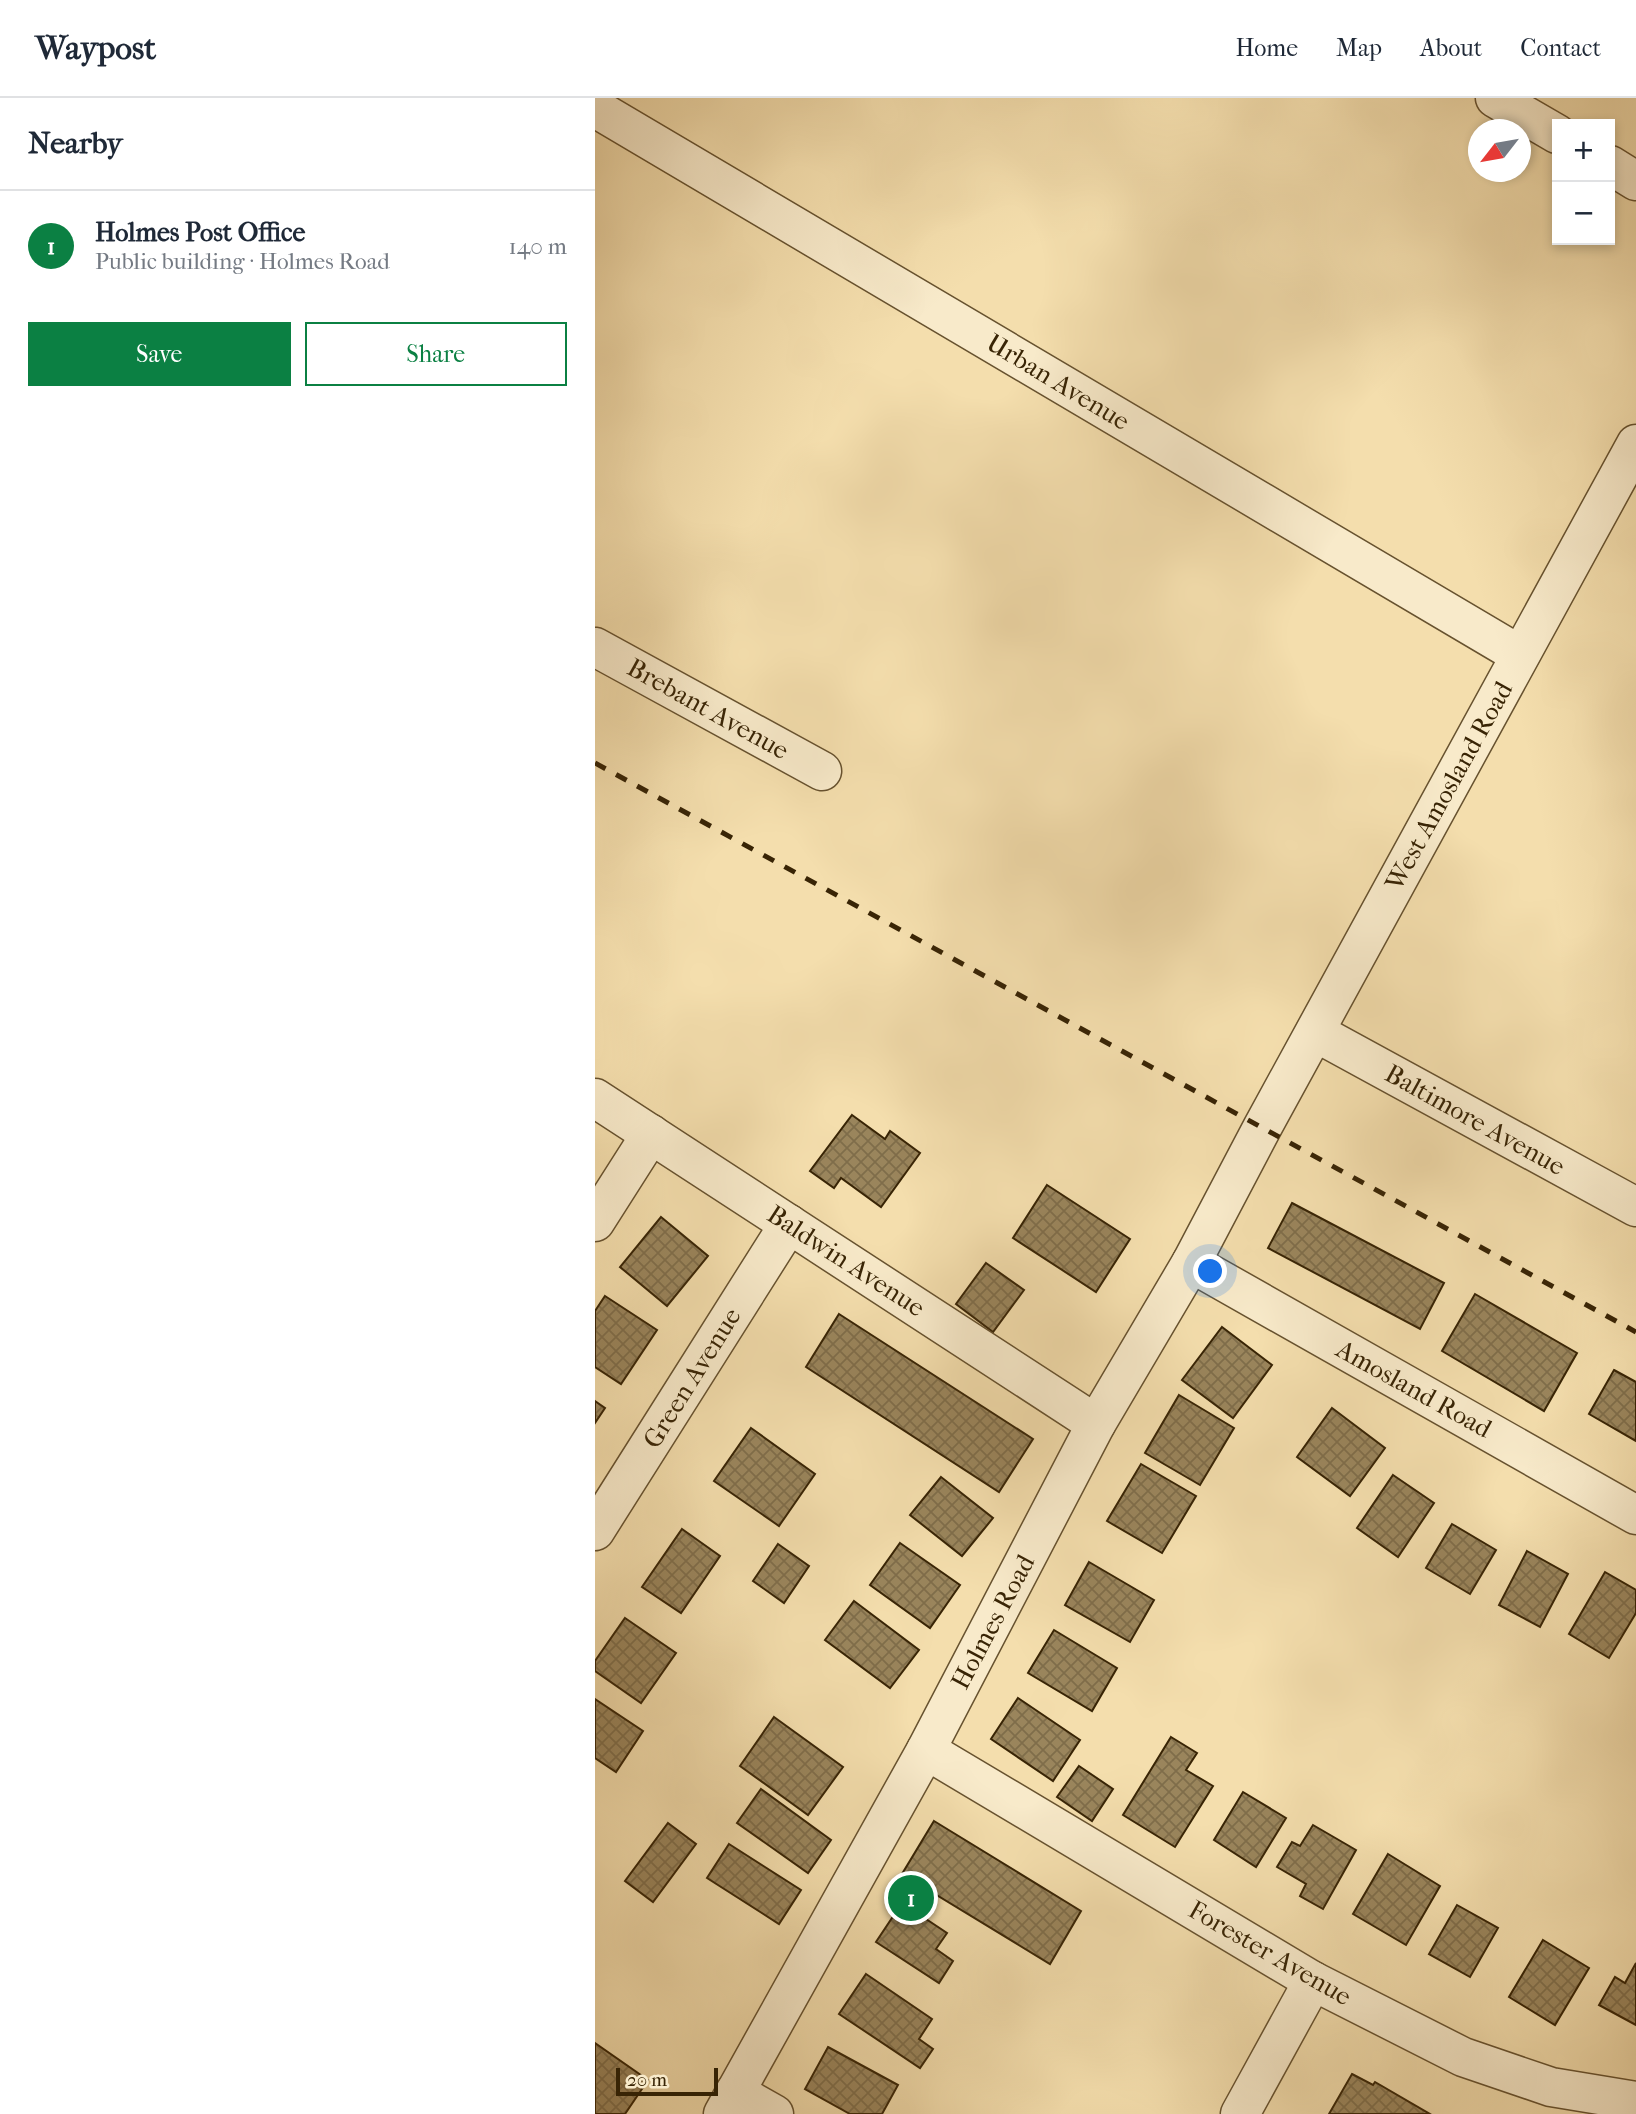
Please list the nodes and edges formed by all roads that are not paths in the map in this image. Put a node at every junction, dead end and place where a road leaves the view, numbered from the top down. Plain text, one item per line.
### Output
1 (1495, 98) edge
2 (595, 108) edge
3 (1552, 131) edge
4 (1615, 168) edge
5 (1636, 181) edge
6 (1636, 444) edge
7 (595, 647) edge
8 (1520, 655) junction
9 (822, 771) dead end
10 (1315, 1031) junction
11 (595, 1098) edge
12 (1262, 1128) joint
13 (651, 1134) junction
14 (1636, 1208) edge
15 (595, 1222) edge
16 (789, 1224) junction
17 (1191, 1264) junction
18 (1096, 1424) junction
19 (1636, 1515) edge
20 (595, 1531) edge
21 (926, 1750) junction
22 (1313, 1981) junction
23 (1636, 2101) edge
24 (729, 2103) edge
25 (774, 2114) edge
26 (1240, 2114) edge

1 - 3 street
2 - 8 street, Urban Avenue
4 - 5 street
6 - 8 street, West Amosland Road
7 - 9 street, Brebant Avenue
8 - 10 street, West Amosland Road
10 - 12 street, West Amosland Road
10 - 14 street, Baltimore Avenue
11 - 13 street, Baldwin Avenue
12 - 17 street, Holmes Road
13 - 15 street
13 - 16 street, Baldwin Avenue
16 - 18 street, Baldwin Avenue
16 - 20 street, Green Avenue
17 - 18 street, Holmes Road
17 - 19 street, Amosland Road
18 - 21 street, Holmes Road
21 - 22 street, Forester Avenue
21 - 24 street, Holmes Road
22 - 23 street, Forester Avenue
22 - 26 street
24 - 25 street

